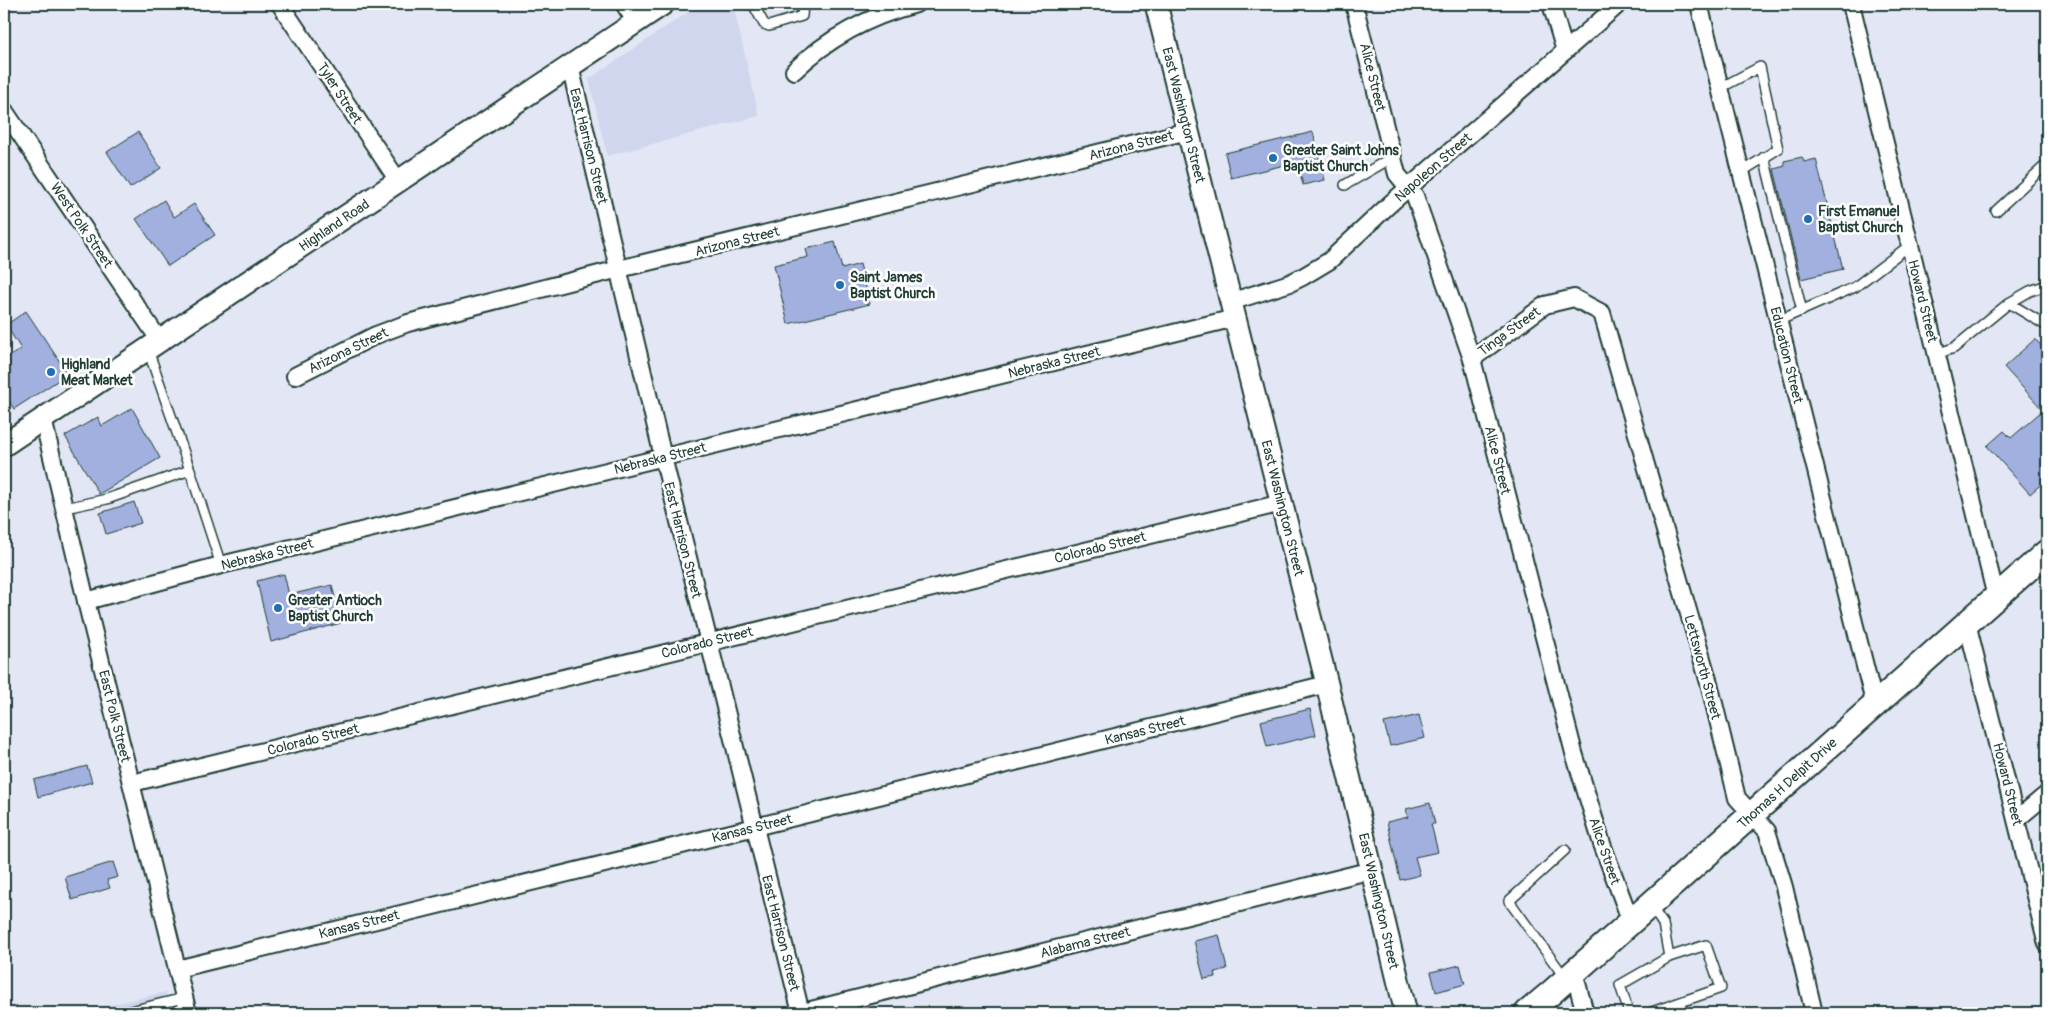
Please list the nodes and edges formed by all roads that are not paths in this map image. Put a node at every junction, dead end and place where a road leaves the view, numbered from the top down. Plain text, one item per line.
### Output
1 (280, 4) edge
2 (624, 4) edge
3 (663, 4) edge
4 (753, 4) edge
5 (803, 4) edge
6 (913, 4) edge
7 (1156, 4) edge
8 (1354, 4) edge
9 (1551, 4) edge
10 (1619, 4) edge
11 (1699, 4) edge
12 (1851, 4) edge
13 (636, 22) junction
14 (1564, 51) junction
15 (570, 66) junction
16 (794, 71) dead end
17 (1720, 88) junction
18 (4, 110) edge
19 (1188, 131) junction
20 (1393, 157) junction
21 (1764, 157) junction
22 (2047, 164) edge
23 (1741, 172) junction
24 (399, 182) junction
25 (1345, 185) dead end
26 (1409, 188) junction
27 (1996, 211) dead end
28 (1910, 245) junction
29 (619, 269) junction
30 (2047, 285) edge
31 (2009, 303) junction
32 (1233, 310) junction
33 (1802, 311) junction
34 (1602, 313) joint
35 (1778, 321) junction
36 (2047, 326) edge
37 (154, 345) junction
38 (1936, 354) junction
39 (1472, 358) junction
40 (295, 376) dead end
41 (43, 419) junction
42 (4, 446) edge
43 (663, 457) junction
44 (190, 470) junction
45 (1282, 503) junction
46 (65, 508) junction
47 (2047, 552) edge
48 (221, 565) junction
49 (1996, 597) junction
50 (86, 601) junction
51 (1967, 623) junction
52 (708, 642) junction
53 (1326, 684) junction
54 (1875, 706) junction
55 (132, 783) junction
56 (2047, 794) edge
57 (1751, 815) junction
58 (2017, 820) junction
59 (754, 828) junction
60 (1565, 850) dead end
61 (1372, 870) junction
62 (1650, 905) junction
63 (1631, 922) junction
64 (2047, 944) edge
65 (1668, 957) junction
66 (177, 969) junction
67 (1570, 976) junction
68 (186, 1006) edge
69 (127, 1013) edge
70 (800, 1013) edge
71 (1406, 1013) edge
72 (1526, 1013) edge
73 (1585, 1013) edge
74 (1629, 1013) edge
75 (1649, 1013) edge
76 (1814, 1013) edge

1 - 24 street, Tyler Street
2 - 13 street
3 - 13 street, Highland Road
4 - 5 lane
6 - 16 street
7 - 19 street, East Washington Street
8 - 20 street, Alice Street
9 - 14 street
10 - 14 street, Napoleon Street
11 - 17 street, Education Street
12 - 28 street, Howard Street
13 - 15 street, Highland Road
14 - 26 street, Napoleon Street
15 - 24 street, Highland Road
15 - 29 street, East Harrison Street
17 - 21 lane
17 - 23 street, Education Street
18 - 37 street, West Polk Street
19 - 29 street, Arizona Street
19 - 32 street, East Washington Street
20 - 25 lane
20 - 26 street, Alice Street
21 - 23 lane
21 - 33 lane
22 - 27 lane
23 - 35 street, Education Street
24 - 37 street, Highland Road
26 - 32 street, Napoleon Street
26 - 39 street, Alice Street
28 - 33 lane
28 - 38 street, Howard Street
29 - 40 street, Arizona Street
29 - 43 street, East Harrison Street
30 - 31 lane
31 - 36 lane
31 - 38 lane
32 - 43 street, Nebraska Street
32 - 45 street, East Washington Street
33 - 35 lane
34 - 39 street, Tinga Street
34 - 57 street, Lettsworth Street
35 - 54 street, Education Street
37 - 41 street, Highland Road
37 - 44 lane
38 - 49 street, Howard Street
39 - 63 street, Alice Street
41 - 42 street, Highland Road
41 - 46 street, East Polk Street
43 - 48 street, Nebraska Street
43 - 52 street, East Harrison Street
44 - 46 lane
44 - 48 lane
45 - 52 street, Colorado Street
45 - 53 street, East Washington Street
46 - 50 street, East Polk Street
47 - 49 main road, Thomas H Delpit Drive
48 - 50 street, Nebraska Street
49 - 51 main road, Thomas H Delpit Drive
50 - 55 street, East Polk Street
51 - 54 main road, Thomas H Delpit Drive
51 - 58 street, Howard Street
52 - 55 street, Colorado Street
52 - 59 street, East Harrison Street
53 - 59 street, Kansas Street
53 - 61 street, East Washington Street
54 - 57 main road, Thomas H Delpit Drive
55 - 66 street, East Polk Street
56 - 58 street
57 - 62 main road, Thomas H Delpit Drive
57 - 76 street, Lettsworth Street
58 - 64 street, Howard Street
59 - 66 street, Kansas Street
59 - 70 street, East Harrison Street
60 - 67 lane
61 - 70 street, Alabama Street
61 - 71 street, East Washington Street
62 - 63 main road, Thomas H Delpit Drive
62 - 65 lane
63 - 67 main road, Thomas H Delpit Drive
65 - 74 lane
65 - 75 lane
66 - 68 street, East Polk Street
67 - 72 main road, Thomas H Delpit Drive
67 - 73 street
68 - 69 lane

